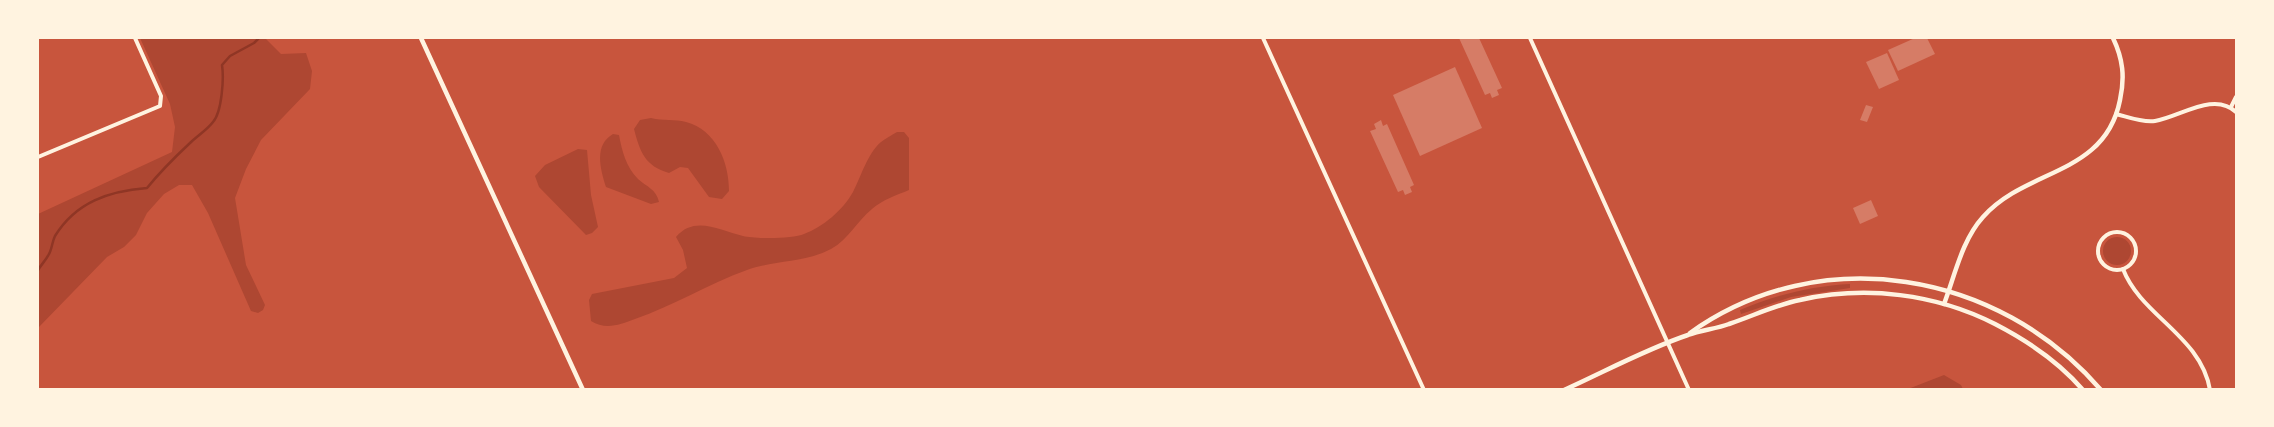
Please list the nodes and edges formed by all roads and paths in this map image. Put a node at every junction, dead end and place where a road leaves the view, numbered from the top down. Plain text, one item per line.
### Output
1 (135, 38) edge
2 (421, 38) edge
3 (1263, 38) edge
4 (1530, 38) edge
5 (2113, 38) edge
6 (2236, 97) edge
7 (2231, 106) junction
8 (2236, 112) edge
9 (2116, 114) junction
10 (38, 157) edge
11 (2123, 269) junction
12 (1949, 290) junction
13 (1944, 304) junction
14 (1689, 334) junction
15 (1668, 344) junction
16 (583, 390) edge
17 (1424, 390) edge
18 (1564, 390) edge
19 (1689, 390) edge
20 (2083, 390) edge
21 (2101, 390) edge
22 (2210, 390) edge

1 - 10 street
2 - 16 street
3 - 17 street
4 - 15 street
5 - 9 street
6 - 7 street
7 - 8 street
7 - 9 street
9 - 12 street
11 - 11 street
11 - 22 street
12 - 13 street
12 - 14 street
12 - 21 street
13 - 14 street
13 - 20 street
14 - 15 street
15 - 18 street
15 - 19 street

